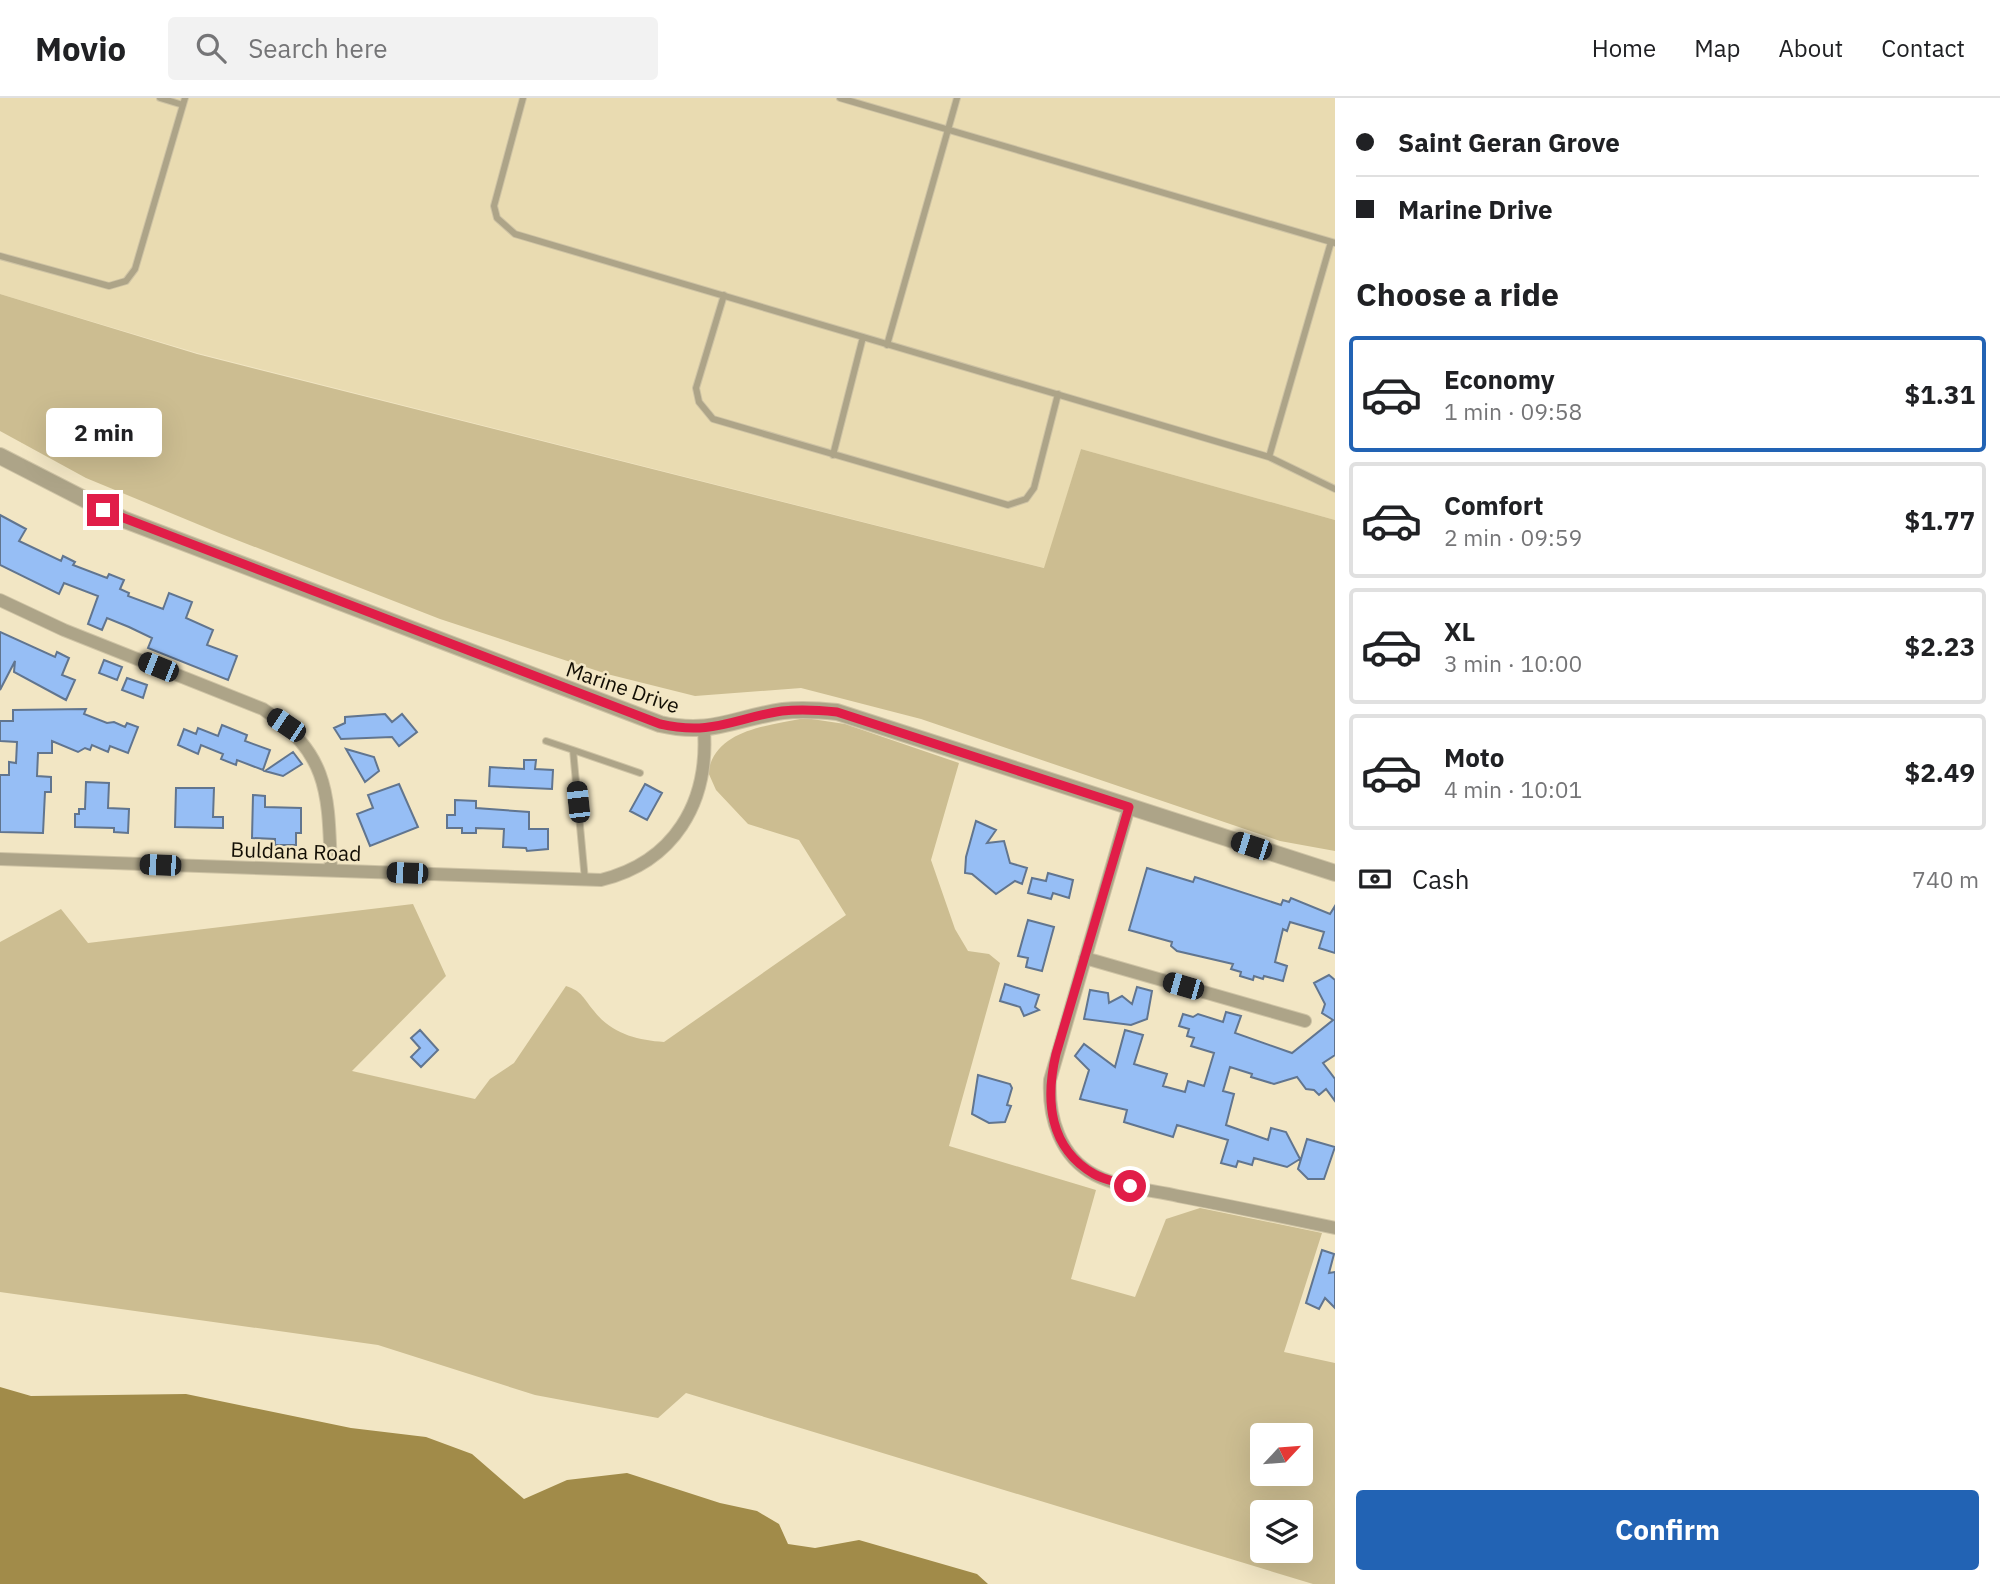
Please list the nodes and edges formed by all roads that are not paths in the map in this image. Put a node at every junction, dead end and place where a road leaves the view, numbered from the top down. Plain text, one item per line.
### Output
1 (160, 98) edge
2 (523, 98) edge
3 (840, 98) edge
4 (957, 98) edge
5 (184, 101) edge
6 (948, 130) junction
7 (1333, 242) edge
8 (0, 256) edge
9 (724, 295) junction
10 (863, 337) junction
11 (887, 345) junction
12 (1058, 394) junction
13 (833, 455) junction
14 (0, 456) edge
15 (1269, 457) junction
16 (1335, 488) edge
17 (0, 600) edge
18 (704, 730) junction
19 (546, 741) dead end
20 (573, 750) junction
21 (640, 773) dead end
22 (1129, 807) junction
23 (0, 859) edge
24 (331, 870) junction
25 (1335, 873) edge
26 (585, 880) junction
27 (1085, 958) junction
28 (1305, 1021) dead end
29 (1335, 1228) edge

1 - 5 lane
2 - 9 lane
3 - 6 lane
4 - 6 lane
5 - 8 lane
6 - 7 lane
6 - 11 lane
7 - 15 lane
9 - 10 lane
9 - 13 lane
10 - 11 lane
10 - 13 lane
11 - 12 lane
12 - 13 lane
12 - 15 lane
14 - 18 street, Marine Drive
15 - 16 lane
17 - 24 street
18 - 22 street, Marine Drive
18 - 26 street, Buldana Road
19 - 20 lane
20 - 21 lane
20 - 26 lane
22 - 25 street, Marine Drive
22 - 27 street
23 - 24 street, Buldana Road
24 - 26 street, Buldana Road
27 - 28 street
27 - 29 street

